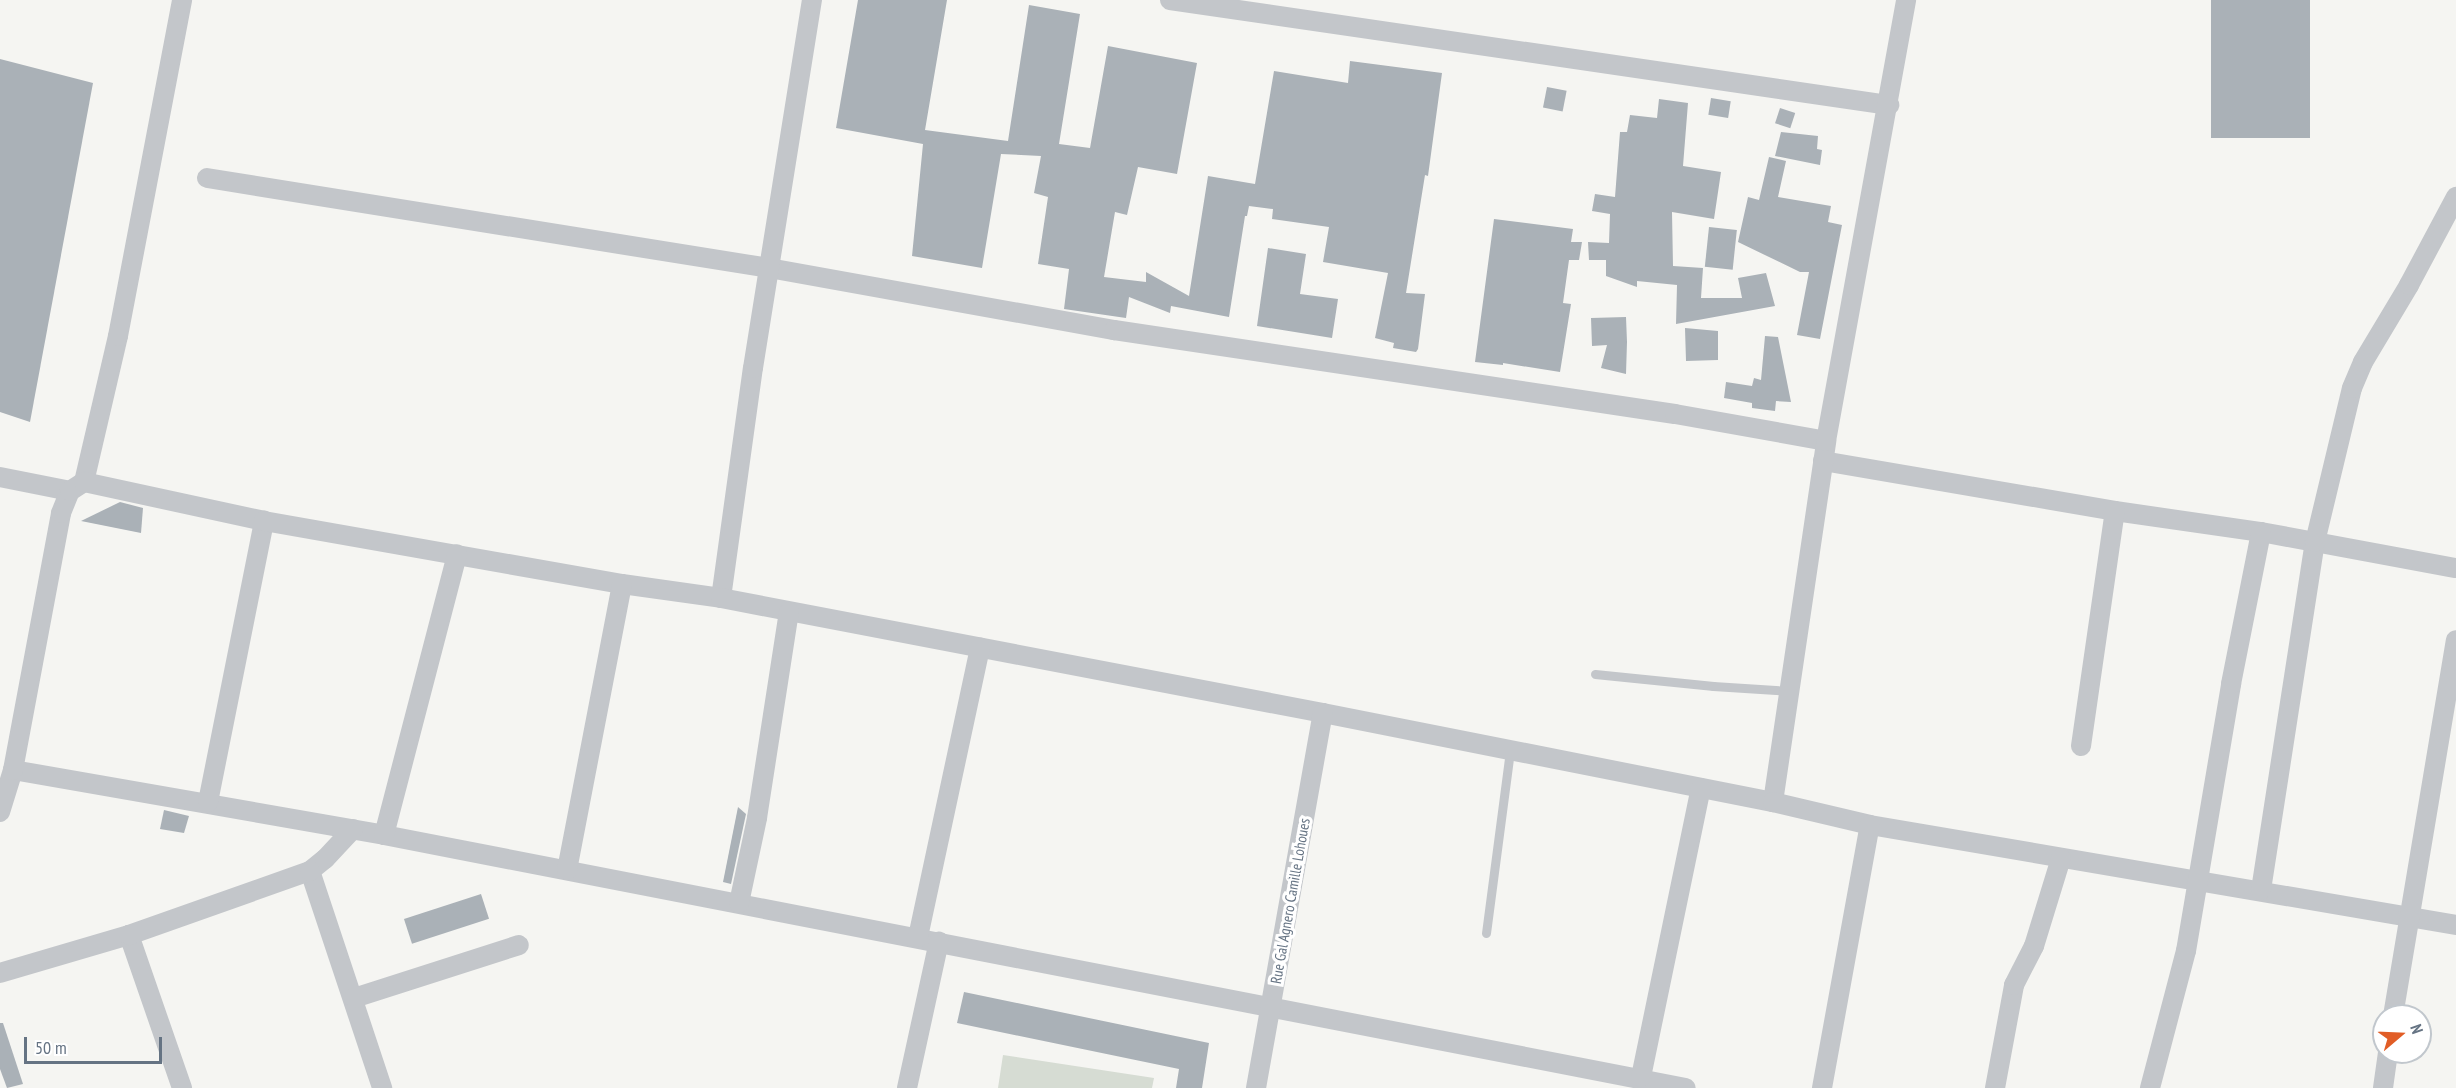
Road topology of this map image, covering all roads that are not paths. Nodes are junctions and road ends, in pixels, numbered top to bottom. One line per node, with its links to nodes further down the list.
1 (182, 0): 12 (street)
2 (812, 0): 8 (street)
3 (1170, 0): 5 (street)
4 (1906, 0): 5 (street)
5 (1889, 105): 9 (street)
6 (207, 178): 8 (street)
7 (2456, 197): 16 (street)
8 (770, 268): 9 (street); 20 (street)
9 (1826, 441): 10 (street)
10 (1823, 461): 13 (street); 25 (street)
11 (0, 477): 12 (street)
12 (77, 486): 14 (street); 29 (street)
13 (2115, 512): 15 (street); 27 (street)
14 (264, 521): 17 (street); 31 (street)
15 (2261, 532): 16 (street); 40 (street)
16 (2315, 542): 18 (street); 41 (street)
17 (458, 554): 19 (street); 36 (street)
18 (2456, 568)
19 (622, 584): 20 (street); 38 (street)
20 (721, 598): 21 (street)
21 (789, 612): 23 (street); 42 (street)
22 (2456, 640): 43 (street)
23 (980, 648): 26 (street); 47 (street)
24 (1595, 674): 25 (lane)
25 (1790, 691): 32 (street)
26 (1323, 713): 28 (street); 53 (street, Rue Gal Agnero Camille Lohoues)
27 (2081, 746)
28 (1510, 750): 30 (street); 45 (lane)
29 (13, 770): 31 (street); 33 (street)
30 (1701, 788): 32 (street); 55 (street)
31 (208, 802): 35 (street)
32 (1773, 802): 34 (street)
33 (0, 812)
34 (1870, 825): 37 (street); 61 (street)
35 (352, 829): 36 (street); 39 (street)
36 (384, 835): 38 (street)
37 (2061, 858): 40 (street); 62 (street)
38 (567, 870): 42 (street)
39 (310, 871): 46 (street); 51 (street)
40 (2196, 882): 41 (street); 63 (street)
41 (2261, 890): 43 (street)
42 (739, 903): 47 (street)
43 (2411, 915): 44 (street); 52 (street)
44 (2456, 925)
45 (1486, 933)
46 (129, 935): 50 (street); 56 (street)
47 (918, 937): 48 (street)
48 (939, 941): 53 (street); 58 (street)
49 (519, 945): 51 (street)
50 (0, 973)
51 (354, 998): 57 (street)
52 (2395, 1004)
53 (1271, 1007): 55 (street); 59 (street, Rue Gal Agnero Camille Lohoues)
54 (2386, 1064): 64 (street)
55 (1641, 1077): 60 (street)
56 (182, 1088)
57 (382, 1088)
58 (907, 1088)
59 (1256, 1088)
60 (1686, 1088)
61 (1822, 1088)
62 (1995, 1088)
63 (2151, 1088)
64 (2383, 1088)

